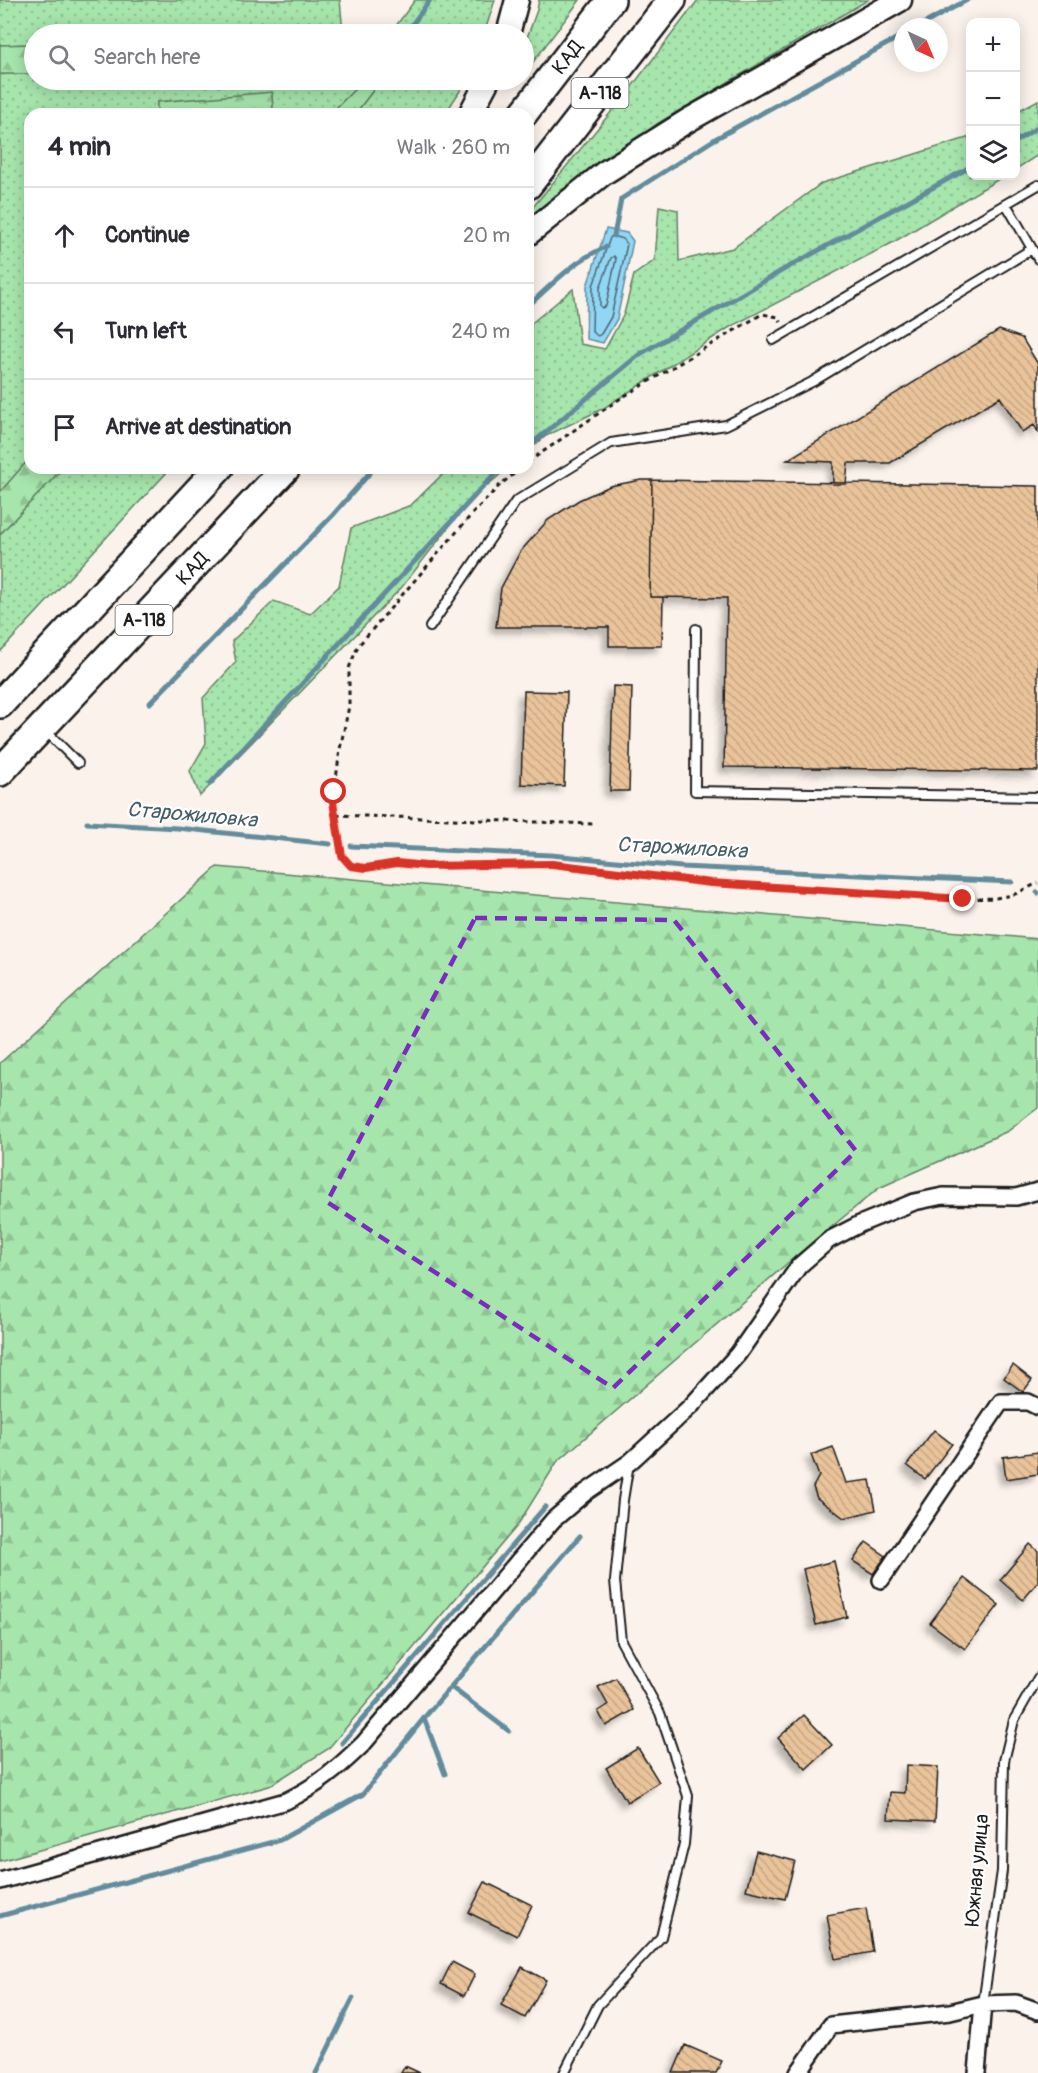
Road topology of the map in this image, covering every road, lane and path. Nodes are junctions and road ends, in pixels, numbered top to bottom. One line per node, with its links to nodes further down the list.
1 (517, 0): 5 (main road)
2 (611, 0): 8 (highway, КАД / А-118)
3 (672, 0): 9 (highway, А-118)
4 (900, 0): 12 (main road)
5 (510, 24)
6 (483, 90): 7 (main road)
7 (473, 108)
8 (528, 108)
9 (534, 178)
10 (1038, 185): 11 (lane)
11 (1005, 204): 13 (lane); 15 (lane)
12 (534, 229)
13 (1032, 249): 14 (lane); 21 (lane)
14 (1038, 259)
15 (786, 332): 16 (lane); 17 (path)
16 (773, 340)
17 (534, 458)
18 (213, 474): 23 (highway, А-118)
19 (280, 474): 24 (highway, КАД / А-118)
20 (513, 474): 28 (path)
21 (430, 627)
22 (696, 629): 27 (lane)
23 (0, 704)
24 (43, 728): 25 (lane); 26 (highway, КАД / А-118)
25 (78, 763)
26 (0, 772)
27 (1038, 797)
28 (336, 815): 29 (path); 30 (path)
29 (594, 824)
30 (1038, 884)
31 (1038, 1191): 33 (street)
32 (1038, 1407): 34 (street)
33 (630, 1462): 36 (street); 39 (lane)
34 (881, 1580)
35 (1038, 1678): 37 (lane, Южная улица)
36 (0, 1881)
37 (983, 2004): 38 (street); 40 (street); 41 (street, Южная улица)
38 (1038, 2011)
39 (564, 2073)
40 (798, 2073)
41 (977, 2073)

